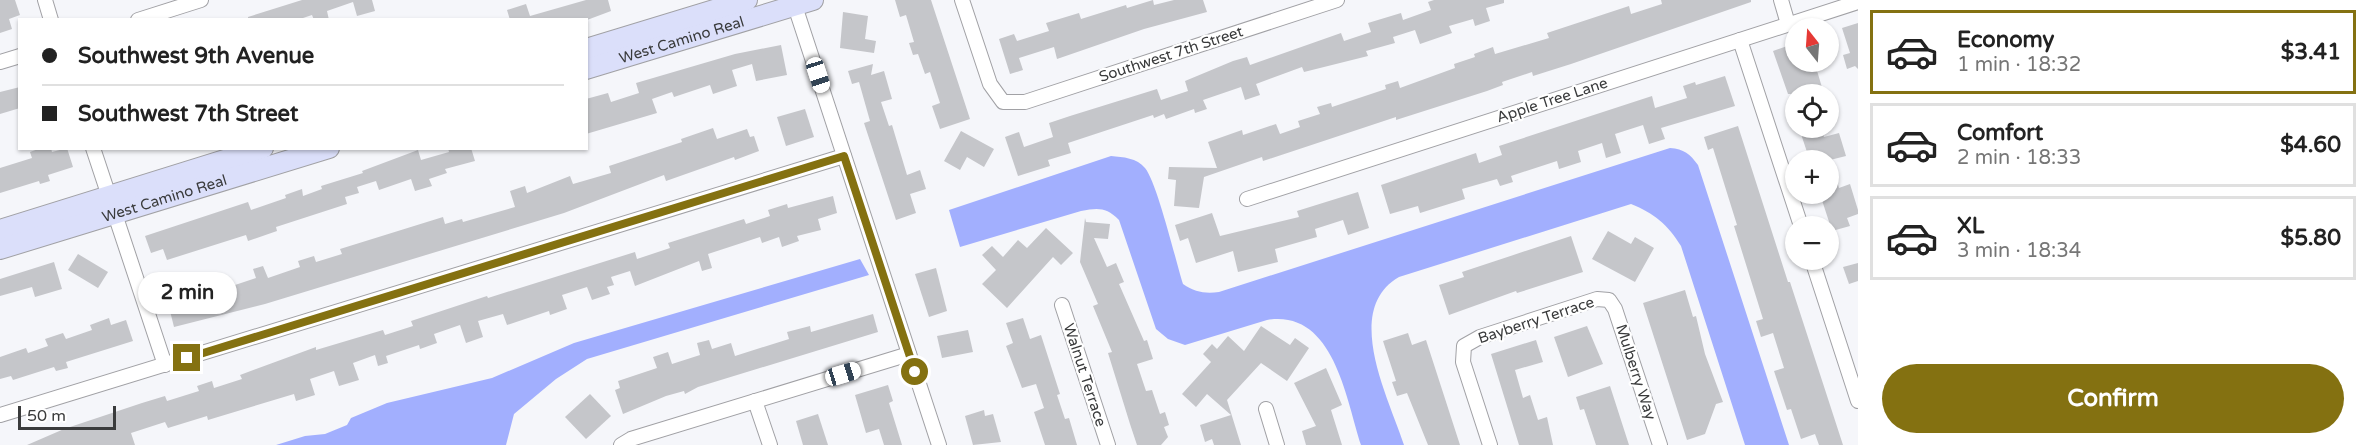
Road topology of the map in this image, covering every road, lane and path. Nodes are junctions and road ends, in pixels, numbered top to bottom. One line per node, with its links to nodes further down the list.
1 (45, 0): 9 (street)
2 (201, 0): 10 (street)
3 (747, 0): 15 (street, West Camino Real)
4 (962, 0): 5 (street, Southwest 7th Street)
5 (1338, 0)
6 (1781, 0): 11 (street)
7 (800, 2): 18 (street, West Camino Real); 22 (street)
8 (1858, 2): 12 (street, Apple Tree Lane)
9 (50, 18)
10 (144, 18)
11 (1786, 18)
12 (1807, 18)
13 (1785, 25): 14 (street, Apple Tree Lane)
14 (1740, 40): 23 (street, Apple Tree Lane); 25 (street)
15 (588, 48)
16 (18, 57): 17 (street)
17 (0, 62)
18 (588, 68)
19 (94, 150): 24 (street)
20 (258, 150): 24 (street, West Camino Real)
21 (321, 150): 24 (street, West Camino Real)
22 (844, 156): 31 (street); 32 (street)
23 (1247, 199)
24 (111, 206): 26 (street, West Camino Real); 27 (street, West Camino Real); 32 (street)
25 (1798, 216)
26 (0, 230)
27 (0, 249)
28 (1815, 270): 34 (street)
29 (1609, 300): 42 (street, Bayberry Terrace); 43 (street, Mulberry Way)
30 (1062, 305): 40 (street, Walnut Terrace)
31 (909, 354): 33 (street); 39 (street)
32 (165, 365): 36 (street)
33 (755, 401): 37 (street); 38 (street)
34 (1858, 401)
35 (1266, 409): 41 (street)
36 (0, 416)
37 (621, 445)
38 (770, 445)
39 (939, 445)
40 (1108, 445)
41 (1278, 445)
42 (1490, 445)
43 (1660, 445)

